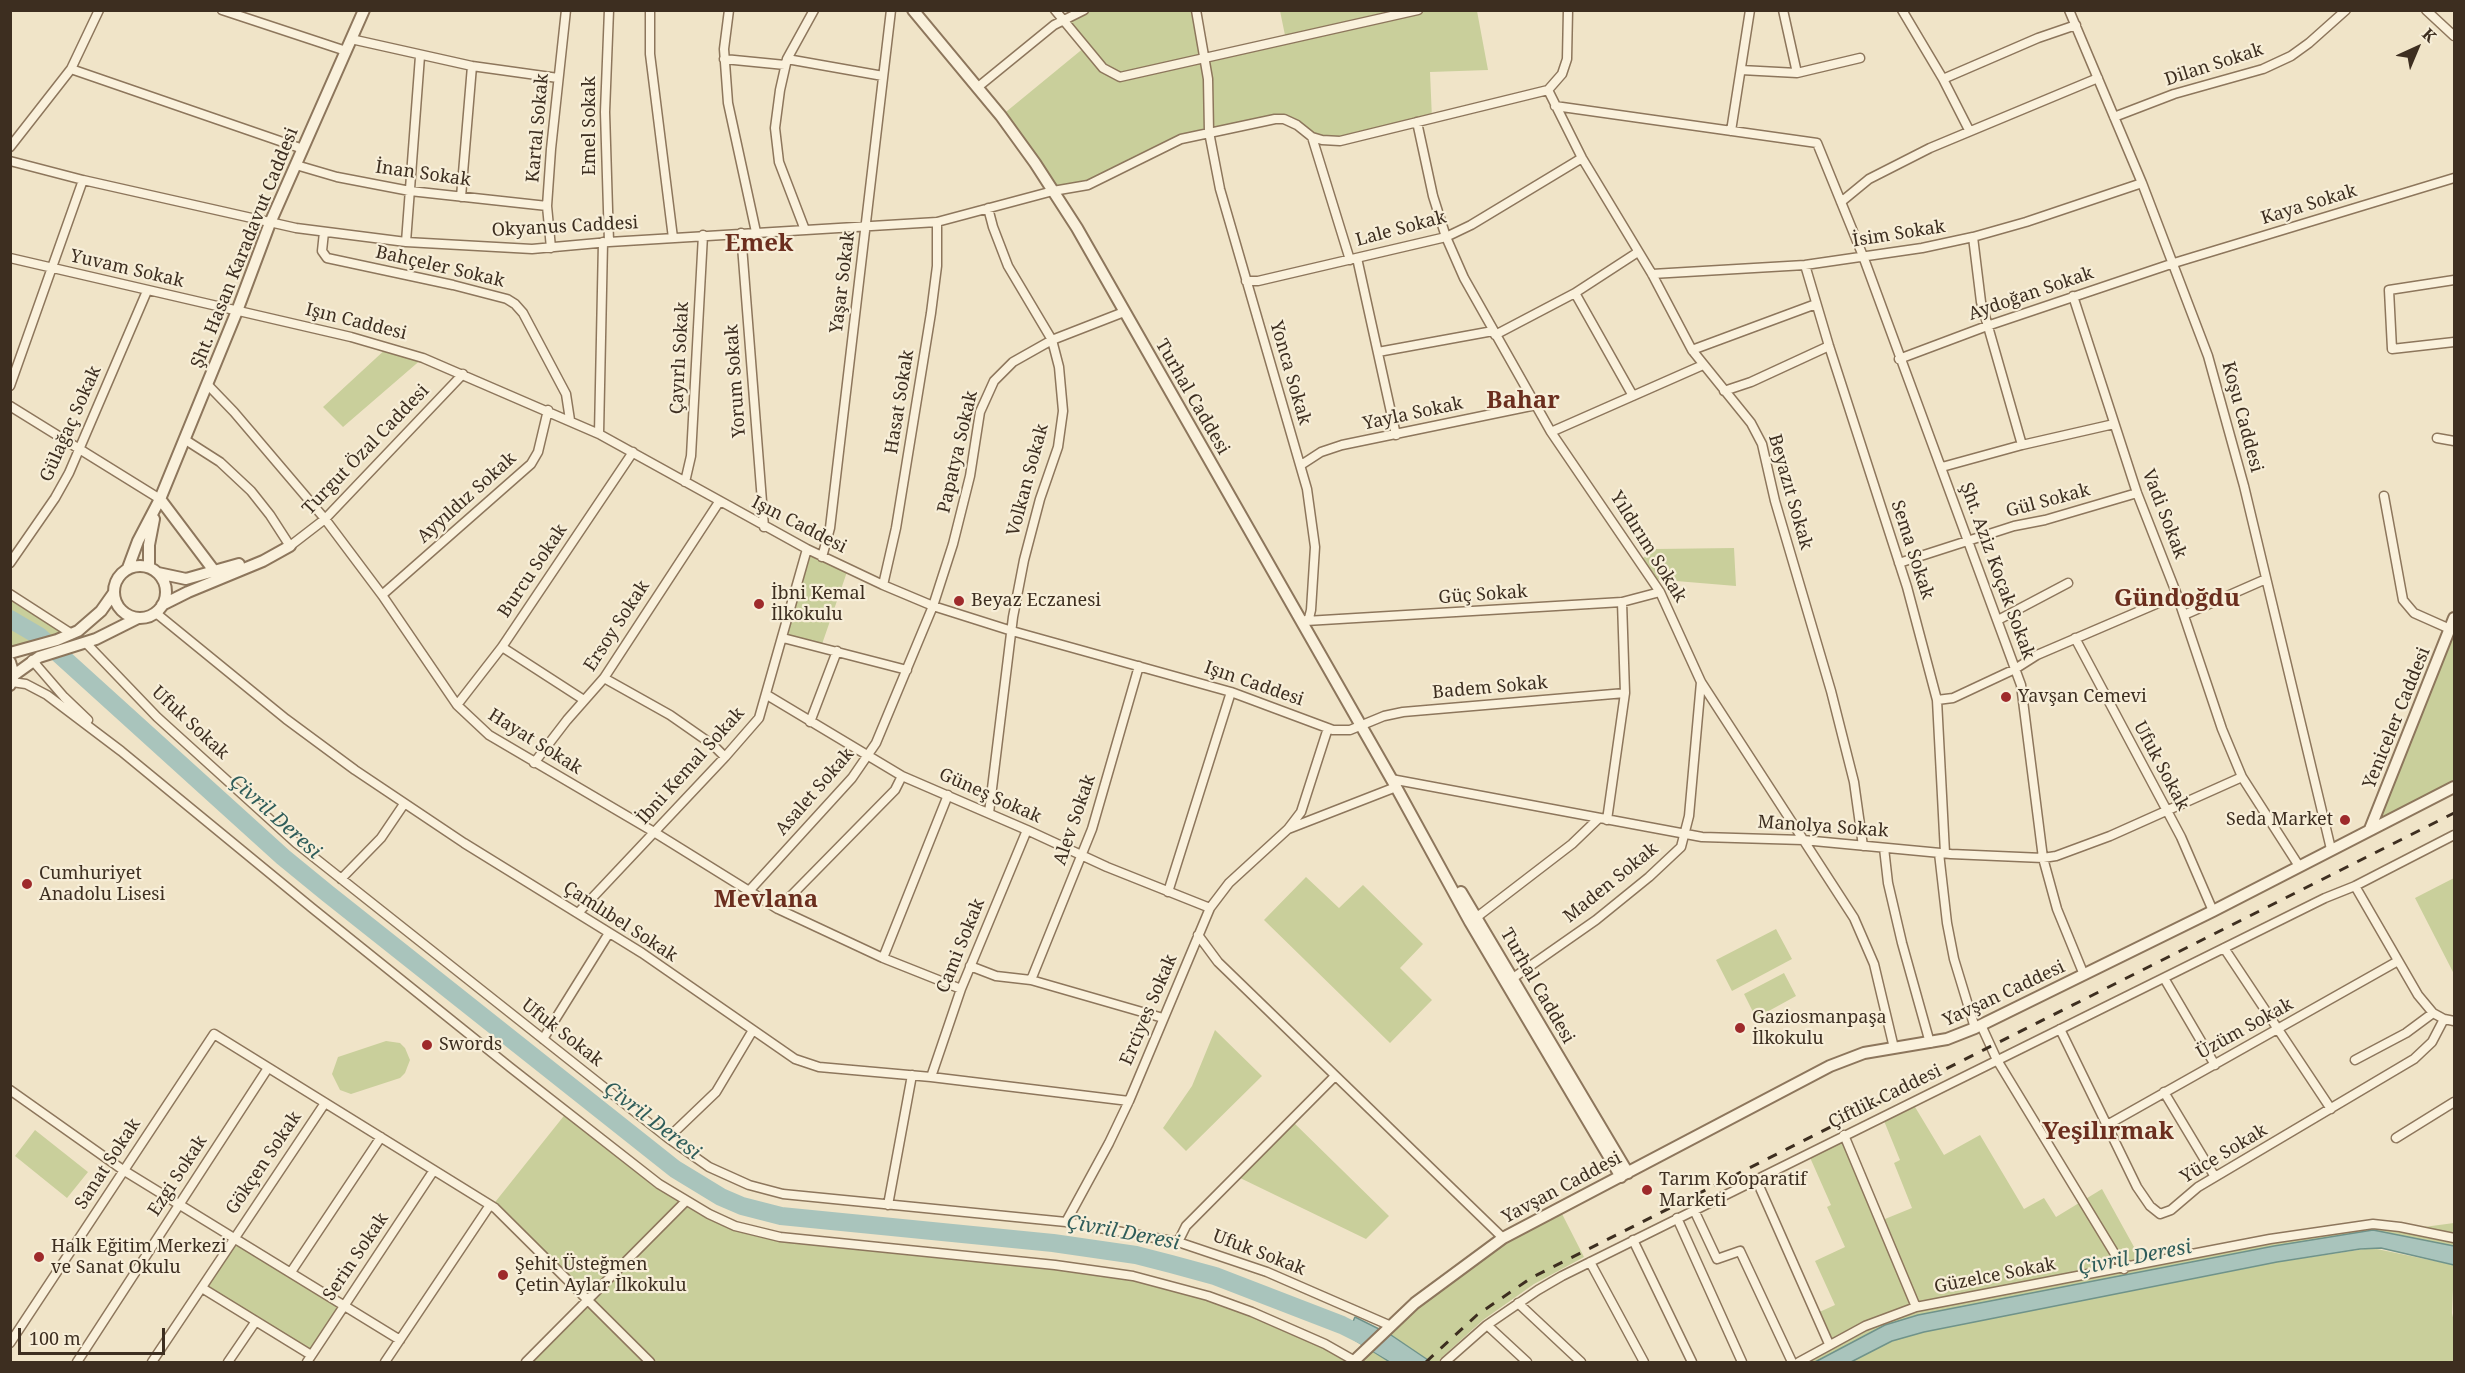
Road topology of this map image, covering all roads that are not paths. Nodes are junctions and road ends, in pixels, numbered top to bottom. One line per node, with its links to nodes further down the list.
1 (99, 10): 34 (street)
2 (222, 10): 27 (street)
3 (364, 10): 26 (street, Şht. Hasan Karadavut Caddesi)
4 (566, 10): 38 (street, Kartal Sokak)
5 (609, 10): 76 (street, Emel Sokak)
6 (650, 10): 74 (street)
7 (729, 10): 29 (street)
8 (814, 10): 32 (street)
9 (891, 10): 37 (street, Yaşar Sokak)
10 (913, 10): 41 (street, Turhal Caddesi)
11 (1055, 10): 23 (street)
12 (1083, 10): 23 (street)
13 (1196, 10): 30 (street, Yonca Sokak)
14 (1418, 10): 30 (street)
15 (1568, 10): 42 (street)
16 (1750, 10): 35 (street)
17 (1783, 10): 36 (street)
18 (1902, 10): 40 (street)
19 (2069, 10): 24 (street, Koşu Caddesi)
20 (2346, 10): 44 (street, Dilan Sokak)
21 (2426, 10): 22 (street)
22 (2437, 14): 25 (street)
23 (1063, 21): 30 (street); 41 (street)
24 (2076, 26): 39 (street, Koşu Caddesi); 40 (street)
25 (2454, 36)
26 (351, 39): 27 (street, Şht. Hasan Karadavut Caddesi); 28 (street)
27 (346, 51): 51 (street, Şht. Hasan Karadavut Caddesi)
28 (420, 56): 33 (street); 58 (street)
29 (724, 58): 32 (street); 69 (street)
30 (1205, 58): 48 (street, Yonca Sokak)
31 (1860, 58): 36 (street)
32 (786, 62): 37 (street); 67 (street)
33 (472, 66): 38 (street); 60 (street)
34 (71, 69): 50 (street); 51 (street)
35 (1740, 70): 36 (street); 47 (street)
36 (1797, 73)
37 (883, 76): 66 (street, Yaşar Sokak)
38 (558, 78): 62 (street, Kartal Sokak)
39 (2098, 78): 44 (street, Koşu Caddesi); 46 (street)
40 (1943, 79): 46 (street)
41 (978, 87): 59 (street, Turhal Caddesi)
42 (1548, 90): 43 (street, Beyazıt Sokak); 45 (street)
43 (1555, 106): 47 (street); 52 (street, Beyazıt Sokak)
44 (2114, 117): 57 (street, Koşu Caddesi)
45 (1417, 122): 49 (street); 72 (street, Yıldırım Sokak)
46 (1969, 130): 61 (street)
47 (1731, 131): 61 (street, Şht. Aziz Koçak Sokak)
48 (1209, 132): 49 (street, Okyanus Caddesi); 59 (street, Okyanus Caddesi); 87 (street, Yonca Sokak)
49 (1312, 137): 81 (street)
50 (10, 147)
51 (303, 148): 54 (street, Şht. Hasan Karadavut Caddesi)
52 (1582, 158): 72 (street, Lale Sokak); 78 (street, Beyazıt Sokak)
53 (10, 160): 56 (street, Okyanus Caddesi)
54 (296, 165): 58 (street, İnan Sokak); 65 (street, Şht. Hasan Karadavut Caddesi)
55 (2454, 178): 82 (street, Kaya Sokak)
56 (83, 180): 65 (street, Okyanus Caddesi); 84 (street)
57 (2142, 183): 73 (street, İsim Sokak); 82 (street, Koşu Caddesi)
58 (410, 191): 60 (street, İnan Sokak); 75 (street)
59 (1053, 191): 63 (street, Okyanus Caddesi); 93 (street, Turhal Caddesi)
60 (461, 197): 62 (street, İnan Sokak)
61 (1841, 202): 79 (street, Şht. Aziz Koçak Sokak)
62 (548, 206): 77 (street, Kartal Sokak)
63 (988, 208): 64 (street, Okyanus Caddesi); 96 (street, Volkan Sokak)
64 (937, 222): 66 (street, Okyanus Caddesi); 142 (street, Hasat Sokak)
65 (270, 223): 68 (street, Okyanus Caddesi); 92 (street, Şht. Hasan Karadavut Caddesi)
66 (866, 227): 67 (street, Okyanus Caddesi); 134 (street, Yaşar Sokak)
67 (805, 230): 69 (street, Okyanus Caddesi)
68 (324, 232): 75 (street, Okyanus Caddesi); 111 (street, Bahçeler Sokak)
69 (756, 232): 70 (street, Okyanus Caddesi)
70 (741, 233): 71 (street, Okyanus Caddesi); 130 (street, Yorum Sokak)
71 (704, 235): 74 (street, Okyanus Caddesi); 124 (street, Çayırlı Sokak)
72 (1446, 237): 81 (street, Lale Sokak); 95 (street, Yıldırım Sokak)
73 (1973, 237): 79 (street, İsim Sokak); 94 (street)
74 (673, 238): 76 (street, Okyanus Caddesi)
75 (406, 242): 77 (street, Okyanus Caddesi)
76 (606, 242): 77 (street, Okyanus Caddesi); 114 (street, Emel Sokak)
77 (551, 248)
78 (1638, 252): 85 (street, Beyazıt Sokak); 89 (street)
79 (1863, 256): 83 (street, İsim Sokak); 101 (street, Şht. Aziz Koçak Sokak)
80 (10, 258): 84 (street, Yuvam Sokak)
81 (1354, 259): 87 (street, Lale Sokak); 100 (street)
82 (2174, 263): 90 (street, Aydoğan Sokak); 140 (street, Koşu Caddesi)
83 (1805, 265): 85 (street, İsim Sokak); 91 (street, Sema Sokak)
84 (52, 268): 88 (street, Yuvam Sokak); 105 (street)
85 (1652, 274): 99 (street, Beyazıt Sokak)
86 (2454, 280): 97 (street)
87 (1246, 281): 122 (street, Yonca Sokak)
88 (147, 291): 92 (street, Yuvam Sokak); 120 (street, Gülağaç Sokak)
89 (1575, 293): 95 (street); 107 (street)
90 (2073, 296): 94 (street, Aydoğan Sokak); 112 (street, Vadi Sokak)
91 (1816, 304): 98 (street, Sema Sokak); 99 (street)
92 (237, 311): 103 (street, Işın Caddesi); 104 (street, Şht. Hasan Karadavut Caddesi)
93 (1124, 312): 96 (street, Papatya Sokak); 154 (street, Turhal Caddesi)
94 (1987, 326): 101 (street, Aydoğan Sokak); 119 (street)
95 (1494, 333): 100 (street); 108 (street, Yıldırım Sokak)
96 (1052, 340): 149 (street, Papatya Sokak); 156 (street, Volkan Sokak)
97 (2454, 342)
98 (1829, 346): 106 (street); 136 (street, Sema Sokak)
99 (1692, 350): 102 (street, Beyazıt Sokak)
100 (1378, 351): 115 (street)
101 (1899, 359): 123 (street, Şht. Aziz Koçak Sokak)
102 (1702, 364): 106 (street, Beyazıt Sokak); 107 (street)
103 (463, 374): 110 (street, Işın Caddesi); 129 (street, Turgut Özal Caddesi)
104 (207, 384): 117 (street, Şht. Hasan Karadavut Caddesi); 129 (street, Hayat Sokak)
105 (10, 387)
106 (1724, 391): 202 (street, Beyazıt Sokak)
107 (1633, 396): 113 (street)
108 (1536, 405): 113 (street, Yıldırım Sokak); 115 (street, Yayla Sokak)
109 (10, 406): 120 (street)
110 (548, 410): 111 (street, Işın Caddesi); 146 (street, Ayyıldız Sokak)
111 (570, 420): 114 (street, Işın Caddesi)
112 (2114, 424): 119 (street); 125 (street, Vadi Sokak)
113 (1551, 432): 143 (street, Yıldırım Sokak)
114 (599, 434): 121 (street, Işın Caddesi)
115 (1396, 435): 122 (street, Yayla Sokak)
116 (2437, 438): 118 (street)
117 (184, 439): 127 (street, Şht. Hasan Karadavut Caddesi); 132 (street)
118 (2454, 441)
119 (2022, 445): 123 (street)
120 (80, 451): 127 (street); 135 (street, Gülağaç Sokak)
121 (633, 452): 124 (street, Işın Caddesi); 161 (street, Burcu Sokak)
122 (1301, 465): 154 (street, Yonca Sokak)
123 (1942, 467): 131 (street, Şht. Aziz Koçak Sokak)
124 (685, 482): 128 (street, Işın Caddesi)
125 (2138, 493): 131 (street, Gül Sokak); 147 (street, Vadi Sokak)
126 (2384, 496): 155 (street)
127 (160, 499): 137 (street); 138 (street); 139 (street)
128 (719, 502): 130 (street, Işın Caddesi); 169 (street, Ersoy Sokak)
129 (325, 519): 132 (street, Turgut Özal Caddesi); 146 (street, Hayat Sokak)
130 (764, 527): 133 (street, Işın Caddesi)
131 (1969, 541): 136 (street, Gül Sokak); 153 (street, Şht. Aziz Koçak Sokak)
132 (290, 546): 139 (street, Turgut Özal Caddesi); 150 (street, Turgut Özal Caddesi)
133 (807, 549): 134 (street, Işın Caddesi); 158 (street, İbni Kemal Sokak)
134 (822, 557): 142 (street, Işın Caddesi)
135 (10, 562)
136 (1899, 563): 176 (street, Sema Sokak)
137 (128, 568): 138 (street); 145 (street)
138 (154, 570): 139 (street, Turgut Özal Caddesi); 150 (street)
139 (215, 572)
140 (2266, 579): 151 (street); 204 (street, Koşu Caddesi)
141 (2068, 583): 153 (street)
142 (883, 585): 149 (street, Işın Caddesi)
143 (1660, 592): 148 (street, Güç Sokak); 171 (street, Yıldırım Sokak)
144 (10, 594): 157 (street)
145 (113, 594): 152 (street); 157 (street)
146 (382, 595): 177 (street, Hayat Sokak)
147 (2177, 595): 151 (street, Vadi Sokak); 159 (street)
148 (1622, 603): 154 (street, Güç Sokak); 173 (street)
149 (933, 606): 156 (street, Işın Caddesi); 168 (street, Asalet Sokak)
150 (159, 609): 152 (street); 190 (street, Çamlıbel Sokak)
151 (2184, 615): 186 (street, Vadi Sokak)
152 (138, 618): 160 (street)
153 (1998, 620): 167 (street, Şht. Aziz Koçak Sokak)
154 (1304, 622): 179 (street, Turhal Caddesi)
155 (2452, 624): 196 (street, Yeniceler Caddesi)
156 (1012, 631): 166 (street, Işın Caddesi); 192 (street, Volkan Sokak)
157 (72, 634): 163 (street)
158 (783, 638): 162 (street); 174 (street, İbni Kemal Sokak)
159 (2075, 638): 167 (street); 191 (street, Ufuk Sokak)
160 (86, 643): 164 (street); 209 (street, Ufuk Sokak)
161 (502, 647): 175 (street); 177 (street, Burcu Sokak)
162 (837, 651): 168 (street); 178 (street)
163 (10, 653)
164 (36, 659): 170 (street); 181 (street)
165 (10, 662): 170 (street)
166 (1139, 666): 172 (street, Işın Caddesi); 206 (street, Alev Sokak)
167 (2015, 669): 176 (street); 207 (street, Şht. Aziz Koçak Sokak)
168 (907, 670): 183 (street, Asalet Sokak)
169 (604, 678): 175 (street, Ersoy Sokak); 182 (street)
170 (12, 681): 181 (street)
171 (1701, 682): 199 (street, Maden Sokak); 201 (street, Yıldırım Sokak)
172 (1231, 692): 180 (street, Işın Caddesi); 212 (street)
173 (1625, 693): 179 (street, Badem Sokak); 194 (street)
174 (767, 695): 178 (street, Güneş Sokak); 182 (street, İbni Kemal Sokak)
175 (584, 700): 184 (street, Ersoy Sokak)
176 (1937, 700): 205 (street, Sema Sokak)
177 (457, 705): 184 (street, Hayat Sokak)
178 (810, 722): 183 (street, Güneş Sokak)
179 (1361, 726): 180 (street, Işın Caddesi); 187 (street, Turhal Caddesi)
180 (1328, 728): 195 (street, Erciyes Sokak)
181 (121, 751): 263 (street)
182 (725, 757): 198 (street, İbni Kemal Sokak)
183 (868, 758): 185 (street, Güneş Sokak); 211 (street, Asalet Sokak)
184 (534, 763): 198 (street, Hayat Sokak)
185 (902, 776): 189 (street, Güneş Sokak); 214 (street)
186 (2242, 777): 191 (street, Manolya Sokak); 208 (street, Vadi Sokak)
187 (1394, 783): 193 (street, Turhal Caddesi); 194 (street, Manolya Sokak); 195 (street, Erciyes Sokak)
188 (2454, 787): 196 (street, Yavşan Caddesi)
189 (948, 795): 192 (street, Güneş Sokak); 221 (street)
190 (404, 804): 209 (street); 216 (street, Çamlıbel Sokak)
191 (2166, 811): 207 (street, Manolya Sokak); 215 (street, Ufuk Sokak)
192 (988, 813): 197 (street, Güneş Sokak)
193 (1414, 818): 217 (street, Turhal Caddesi); 260 (street, Turhal Caddesi)
194 (1603, 819): 199 (street, Manolya Sokak); 217 (street)
195 (1288, 829): 213 (street, Erciyes Sokak)
196 (2370, 829): 204 (street, Yavşan Caddesi)
197 (1027, 830): 206 (street, Güneş Sokak); 223 (street, Cami Sokak)
198 (654, 832): 211 (street, Hayat Sokak); 216 (street, İbni Kemal Sokak)
199 (1686, 835): 201 (street, Manolya Sokak); 225 (street, Maden Sokak)
200 (2454, 835): 210 (street, Çiftlik Caddesi)
201 (1803, 840): 202 (street, Manolya Sokak); 239 (street, Yıldırım Sokak)
202 (1863, 846): 203 (street, Manolya Sokak)
203 (1884, 848): 205 (street, Manolya Sokak); 238 (street)
204 (2331, 849): 208 (street, Yavşan Caddesi)
205 (1942, 853): 207 (street, Manolya Sokak); 233 (street, Sema Sokak)
206 (1082, 857): 212 (street, Güneş Sokak); 227 (street, Alev Sokak)
207 (2043, 858): 224 (street, Şht. Aziz Koçak Sokak)
208 (2299, 866): 215 (street, Yavşan Caddesi)
209 (341, 879): 237 (street, Ufuk Sokak)
210 (2355, 886): 220 (street, Çiftlik Caddesi); 222 (street)
211 (749, 891): 214 (street, Hayat Sokak)
212 (1168, 892): 213 (street, Güneş Sokak)
213 (1210, 908): 219 (street, Erciyes Sokak)
214 (778, 909): 221 (street, Hayat Sokak)
215 (2213, 910): 224 (street, Yavşan Caddesi)
216 (578, 913): 218 (street, Çamlıbel Sokak)
217 (1477, 917): 225 (street, Turhal Caddesi)
218 (609, 933): 235 (street, Çamlıbel Sokak); 237 (street)
219 (1198, 935): 230 (street, Erciyes Sokak); 246 (street)
220 (2224, 948): 226 (street, Çiftlik Caddesi); 236 (street)
221 (883, 958): 228 (street, Hayat Sokak)
222 (2398, 961): 229 (street); 236 (street, Üzüm Sokak)
223 (970, 966): 227 (street); 228 (street, Cami Sokak)
224 (2084, 975): 233 (street, Yavşan Caddesi)
225 (1513, 978): 260 (street, Turhal Caddesi)
226 (2164, 978): 234 (street, Çiftlik Caddesi); 242 (street)
227 (1031, 980): 230 (street)
228 (961, 989): 245 (street, Cami Sokak)
229 (2433, 1013): 231 (street); 241 (street)
230 (1163, 1018): 249 (street, Erciyes Sokak)
231 (2444, 1019): 232 (street); 252 (street, Yüce Sokak)
232 (2454, 1021)
233 (1978, 1026): 238 (street, Yavşan Caddesi); 240 (street, Sema Sokak)
234 (2060, 1029): 240 (street, Çiftlik Caddesi); 253 (street, Yüce Sokak)
235 (753, 1030): 244 (street, Çamlıbel Sokak); 256 (street)
236 (2279, 1030): 242 (street, Üzüm Sokak); 252 (street)
237 (543, 1039): 256 (street, Ufuk Sokak)
238 (1930, 1043): 239 (street, Yavşan Caddesi)
239 (1894, 1048): 260 (street, Yavşan Caddesi)
240 (1997, 1060): 254 (street, Çiftlik Caddesi); 276 (street, Sema Sokak)
241 (2355, 1060)
242 (2215, 1065): 248 (street, Üzüm Sokak)
243 (268, 1068): 251 (street); 258 (street, Sanat Sokak); 264 (street, Ezgi Sokak)
244 (912, 1075): 245 (street, Çamlıbel Sokak); 266 (street)
245 (931, 1077): 249 (street, Çamlıbel Sokak)
246 (1335, 1077): 271 (street); 274 (street)
247 (10, 1090): 258 (street)
248 (2164, 1092): 253 (street, Üzüm Sokak); 261 (street)
249 (1130, 1101): 269 (street, Erciyes Sokak)
250 (2454, 1102): 257 (street)
251 (325, 1103): 255 (street); 270 (street, Gökçen Sokak)
252 (2331, 1109): 261 (street, Yüce Sokak)
253 (2107, 1125): 261 (street, Yüce Sokak)
254 (1844, 1135): 262 (street, Çiftlik Caddesi); 282 (street)
255 (381, 1137): 259 (street); 277 (street)
256 (668, 1138): 266 (street, Ufuk Sokak)
257 (2396, 1138)
258 (123, 1170): 264 (street); 287 (street, Sanat Sokak)
259 (434, 1170): 265 (street); 281 (street, Serin Sokak)
260 (1625, 1175): 271 (street, Yavşan Caddesi)
261 (2215, 1177)
262 (1756, 1179): 267 (street, Çiftlik Caddesi); 288 (street)
263 (685, 1202): 279 (street); 290 (street)
264 (179, 1204): 270 (street); 291 (street, Ezgi Sokak)
265 (490, 1205): 279 (street); 286 (street)
266 (888, 1205): 269 (street, Ufuk Sokak)
267 (1694, 1210): 268 (street, Çiftlik Caddesi); 303 (street)
268 (1677, 1218): 273 (street, Çiftlik Caddesi); 302 (street)
269 (1066, 1222): 274 (street, Ufuk Sokak)
270 (234, 1237): 277 (street); 278 (street, Gökçen Sokak)
271 (1503, 1238): 285 (street, Yavşan Caddesi)
272 (2454, 1238): 276 (street, Güzelce Sokak)
273 (1633, 1240): 275 (street, Çiftlik Caddesi); 301 (street)
274 (1178, 1242): 285 (street, Ufuk Sokak)
275 (1590, 1262): 280 (street, Çiftlik Caddesi); 300 (street)
276 (2124, 1269): 282 (street, Güzelce Sokak)
277 (291, 1272): 281 (street)
278 (202, 1288): 283 (street); 292 (street, Gökçen Sokak)
279 (588, 1300): 295 (street); 296 (street)
280 (1518, 1303): 284 (street, Çiftlik Caddesi); 299 (street)
281 (344, 1305): 286 (street); 289 (street, Serin Sokak)
282 (1916, 1307): 288 (street, Güzelce Sokak)
283 (256, 1321): 289 (street); 293 (street)
284 (1487, 1325): 297 (street, Çiftlik Caddesi); 298 (street)
285 (1388, 1328): 290 (street, Yavşan Caddesi)
286 (400, 1340): 294 (street)
287 (10, 1343)
288 (1829, 1344): 304 (street, Güzelce Sokak)
289 (309, 1359)
290 (1356, 1359)
291 (77, 1362)
292 (152, 1362)
293 (228, 1362)
294 (386, 1362)
295 (526, 1362)
296 (650, 1362)
297 (1445, 1362)
298 (1527, 1362)
299 (1581, 1362)
300 (1644, 1362)
301 (1692, 1362)
302 (1742, 1362)
303 (1792, 1362)
304 (1800, 1362)

